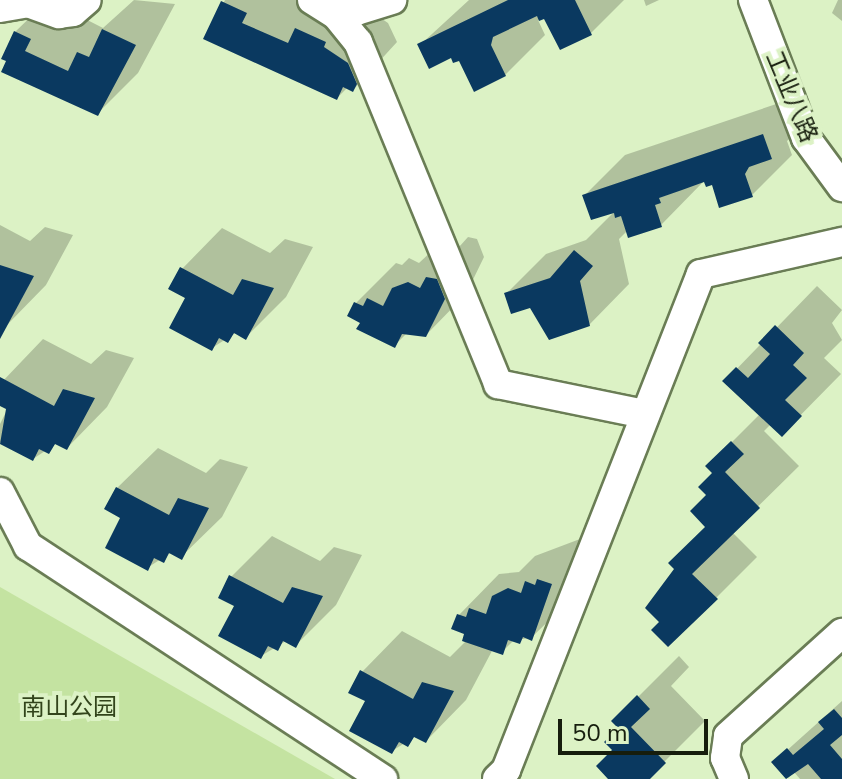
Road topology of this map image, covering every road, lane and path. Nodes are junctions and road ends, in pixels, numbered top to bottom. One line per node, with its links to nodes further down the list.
1 (87, 0): 7 (street)
2 (312, 0): 11 (street)
3 (335, 0): 4 (street)
4 (392, 0)
5 (753, 0): 9 (street, 工业八路)
6 (772, 0): 8 (street, 工业八路)
7 (0, 8)
8 (842, 159)
9 (842, 187)
10 (842, 242): 11 (street)
11 (644, 414): 15 (street)
12 (0, 492): 14 (street)
13 (842, 633): 16 (street)
14 (383, 779)
15 (497, 779)
16 (734, 779)

